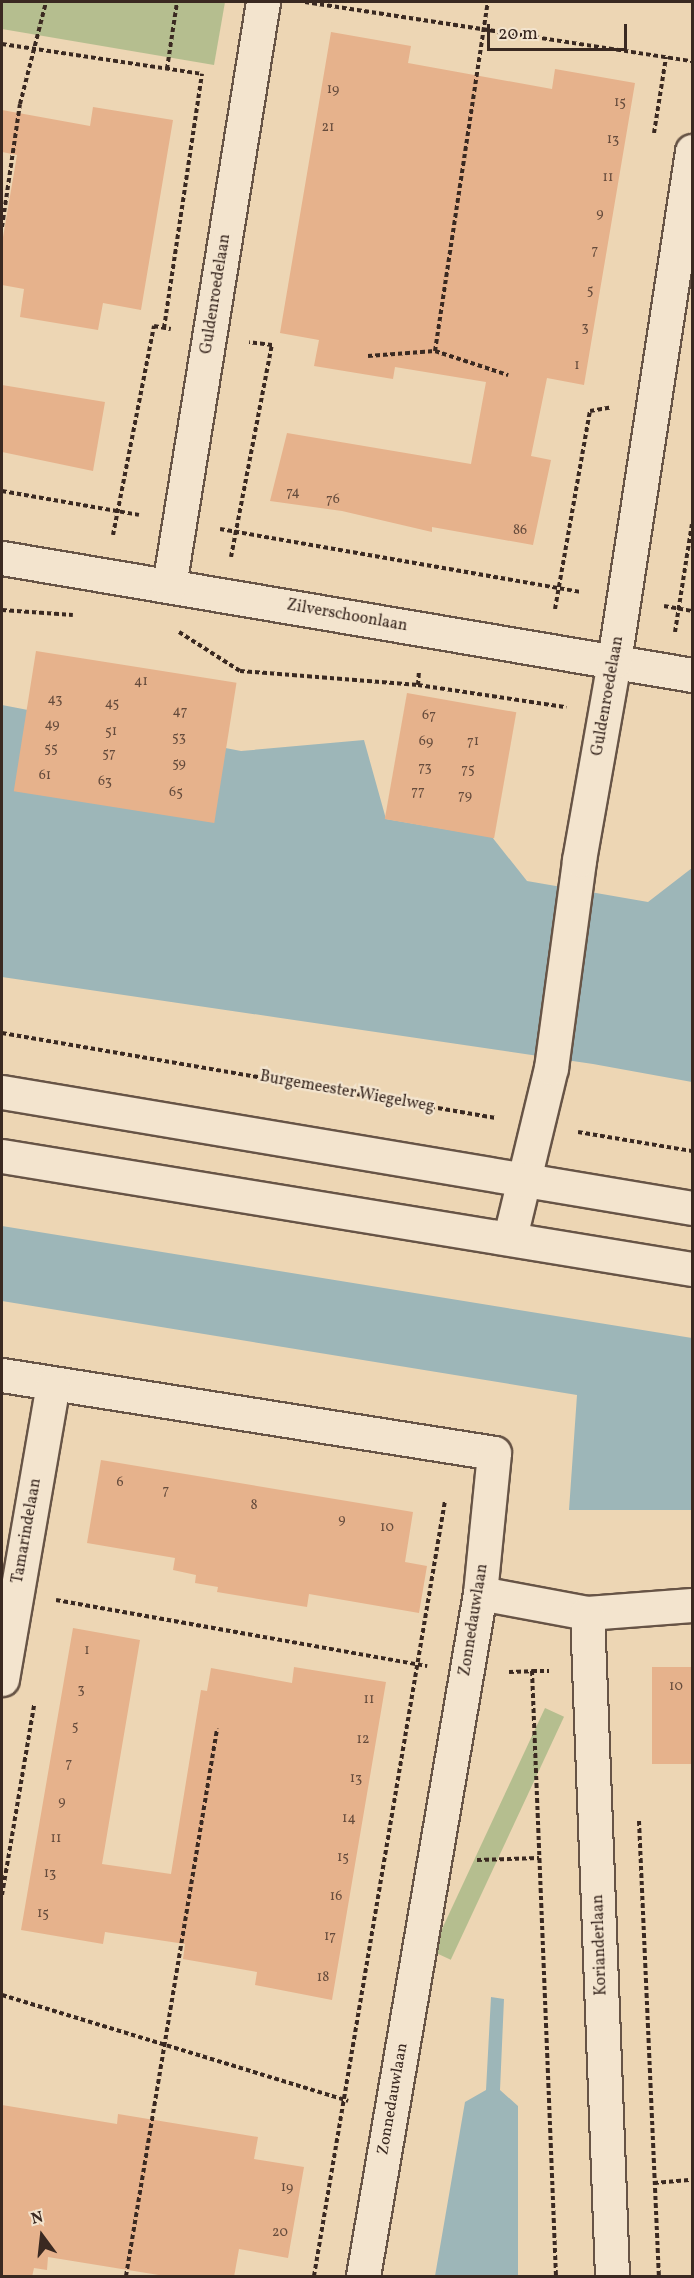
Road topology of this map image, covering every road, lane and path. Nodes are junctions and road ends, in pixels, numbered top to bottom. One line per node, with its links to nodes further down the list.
1 (46, 2): 8 (path)
2 (177, 2): 10 (path)
3 (263, 2): 12 (street, Guldenroedelaan)
4 (301, 2): 6 (path)
5 (488, 2): 6 (path)
6 (483, 31): 9 (path); 16 (path)
7 (2, 44): 8 (path)
8 (36, 50): 10 (path); 14 (path)
9 (693, 61)
10 (167, 69): 11 (path)
11 (202, 74): 12 (path); 15 (path)
12 (250, 82): 21 (street, Guldenroedelaan)
13 (693, 151): 19 (street, Guldenroedelaan)
14 (2, 227)
15 (164, 328)
16 (435, 351): 17 (path); 18 (path)
17 (368, 356)
18 (508, 375)
19 (654, 400): 25 (path); 26 (street, Guldenroedelaan)
20 (2, 491): 21 (path)
21 (180, 522): 24 (street, Guldenroedelaan); 25 (path)
22 (693, 524): 27 (path)
23 (2, 558): 24 (street, Zilverschoonlaan)
24 (169, 586): 30 (street, Zilverschoonlaan)
25 (560, 588): 26 (path)
26 (624, 600): 27 (path); 31 (street, Guldenroedelaan)
27 (676, 608): 28 (path)
28 (693, 611)
29 (173, 628): 33 (path)
30 (420, 629): 31 (street, Zilverschoonlaan); 33 (path)
31 (614, 661): 32 (street, Zilverschoonlaan); 34 (street, Guldenroedelaan)
32 (693, 675)
33 (418, 685): 34 (path)
34 (605, 713): 37 (street, Guldenroedelaan)
35 (2, 1033): 37 (path, Burgemeester Wiegelweg)
36 (2, 1092): 40 (street)
37 (538, 1125): 38 (path, Burgemeester Wiegelweg); 40 (street, Guldenroedelaan)
38 (693, 1151)
39 (2, 1156): 42 (street)
40 (526, 1178): 41 (street); 42 (street, Guldenroedelaan)
41 (693, 1208)
42 (510, 1237): 43 (street)
43 (693, 1269)
44 (2, 1375): 45 (street, Zonnedauwlaan)
45 (53, 1384): 47 (street, Zonnedauwlaan); 48 (street, Tamarindelaan)
46 (445, 1498): 51 (path)
47 (480, 1593): 50 (street); 52 (street, Zonnedauwlaan)
48 (16, 1594): 51 (path); 53 (street, Tamarindelaan)
49 (693, 1605): 50 (street)
50 (587, 1613): 66 (street, Korianderlaan)
51 (418, 1665): 52 (path); 60 (path)
52 (466, 1673): 56 (path); 57 (street, Zonnedauwlaan)
53 (2, 1679)
54 (217, 1729): 59 (path)
55 (639, 1816): 67 (path)
56 (539, 1858): 57 (path); 65 (path)
57 (434, 1861): 61 (street, Zonnedauwlaan)
58 (2, 1995): 59 (path)
59 (166, 2045): 60 (path); 62 (path)
60 (346, 2101): 61 (path); 63 (path)
61 (390, 2114): 64 (street, Zonnedauwlaan)
62 (126, 2277)
63 (314, 2277)
64 (363, 2277)
65 (556, 2277)
66 (612, 2277)
67 (659, 2277)

